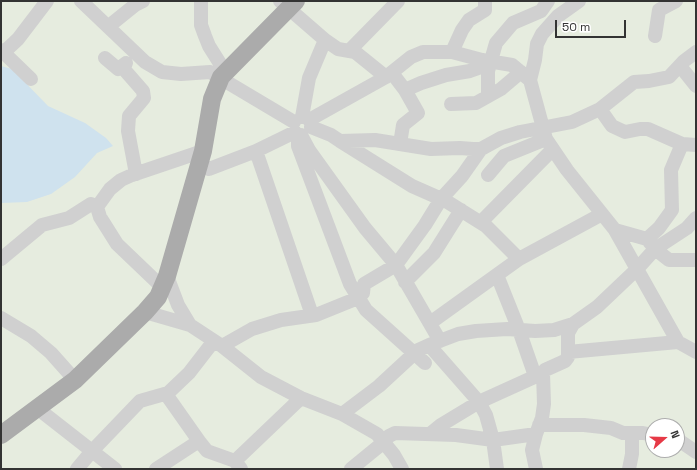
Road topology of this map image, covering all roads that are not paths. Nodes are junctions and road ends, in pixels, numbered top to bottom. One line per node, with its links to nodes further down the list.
1 (47, 1): 14 (street)
2 (143, 1): 11 (street)
3 (201, 1): 23 (street)
4 (398, 1): 15 (street)
5 (485, 1): 16 (street)
6 (548, 1): 20 (street)
7 (579, 1): 25 (street)
8 (676, 1): 12 (street)
9 (86, 2): 11 (street)
10 (288, 4): 13 (street); 23 (main road)
11 (109, 26): 18 (street)
12 (655, 36)
13 (324, 40): 15 (street); 32 (street)
14 (2, 51): 26 (street)
15 (349, 51): 24 (street)
16 (452, 52): 20 (street); 24 (street)
17 (696, 52): 21 (street)
18 (136, 53): 22 (street); 23 (street)
19 (106, 58): 22 (street)
20 (491, 63): 25 (street); 28 (street); 29 (street)
21 (680, 66): 27 (street); 31 (street)
22 (122, 67): 40 (street)
23 (223, 75): 32 (street); 39 (main road)
24 (389, 75): 28 (street); 32 (street)
25 (525, 76): 29 (street); 33 (street)
26 (31, 79)
27 (696, 86)
28 (404, 90): 35 (street)
29 (488, 96): 30 (street)
30 (451, 104)
31 (600, 109): 33 (street); 36 (street)
32 (301, 127): 34 (street); 38 (street); 53 (street); 58 (street)
33 (547, 138): 37 (street); 41 (street); 45 (street); 46 (street)
34 (340, 141): 35 (street); 42 (street)
35 (400, 144): 37 (street)
36 (689, 144): 49 (street)
37 (481, 149): 42 (street)
38 (256, 151): 39 (street); 60 (street)
39 (200, 158): 40 (street); 56 (main road)
40 (136, 174): 43 (street)
41 (488, 175)
42 (441, 199): 44 (street); 53 (street)
43 (97, 207): 50 (street); 56 (street)
44 (461, 210): 46 (street); 57 (street)
45 (602, 214): 48 (street); 51 (street)
46 (481, 222): 51 (street)
47 (695, 223): 49 (street)
48 (615, 230): 49 (street); 54 (street)
49 (651, 244): 52 (street); 54 (street)
50 (1, 259)
51 (519, 259): 55 (street)
52 (696, 260)
53 (396, 265): 57 (street); 58 (street)
54 (637, 269): 63 (street); 66 (street)
55 (497, 275): 62 (street); 65 (street)
56 (165, 282): 59 (main road); 64 (street)
57 (405, 282): 62 (street)
58 (358, 298): 60 (street); 71 (street)
59 (145, 312): 64 (street); 74 (main road)
60 (312, 315): 68 (street)
61 (1, 318): 74 (street)
62 (430, 323): 67 (street)
63 (573, 324): 65 (street); 69 (street)
64 (190, 325): 68 (street)
65 (519, 330): 67 (street); 73 (street)
66 (678, 342): 69 (street); 70 (street)
67 (434, 343): 71 (street); 77 (street)
68 (218, 344): 75 (street); 76 (street)
69 (568, 352): 73 (street)
70 (696, 352)
71 (415, 353): 72 (street); 79 (street)
72 (425, 363)
73 (539, 375): 77 (street); 80 (street)
74 (75, 380): 78 (main road)
75 (168, 393): 86 (street); 89 (street)
76 (301, 398): 79 (street); 91 (street)
77 (479, 402): 83 (street); 85 (street)
78 (37, 408): 84 (main road); 89 (street)
79 (342, 414): 87 (street)
80 (537, 429): 81 (street); 85 (street); 98 (street)
81 (632, 433): 82 (street); 99 (street)
82 (645, 433)
83 (430, 434): 85 (street); 87 (street)
84 (1, 435)
85 (493, 440): 97 (street)
86 (199, 442): 91 (street); 94 (street)
87 (384, 442): 95 (street); 96 (street)
88 (685, 444): 90 (street)
89 (92, 451): 92 (street); 93 (street)
90 (696, 452)
91 (238, 465)
92 (77, 469)
93 (115, 469)
94 (156, 469)
95 (351, 469)
96 (402, 469)
97 (498, 469)
98 (536, 469)
99 (629, 469)

